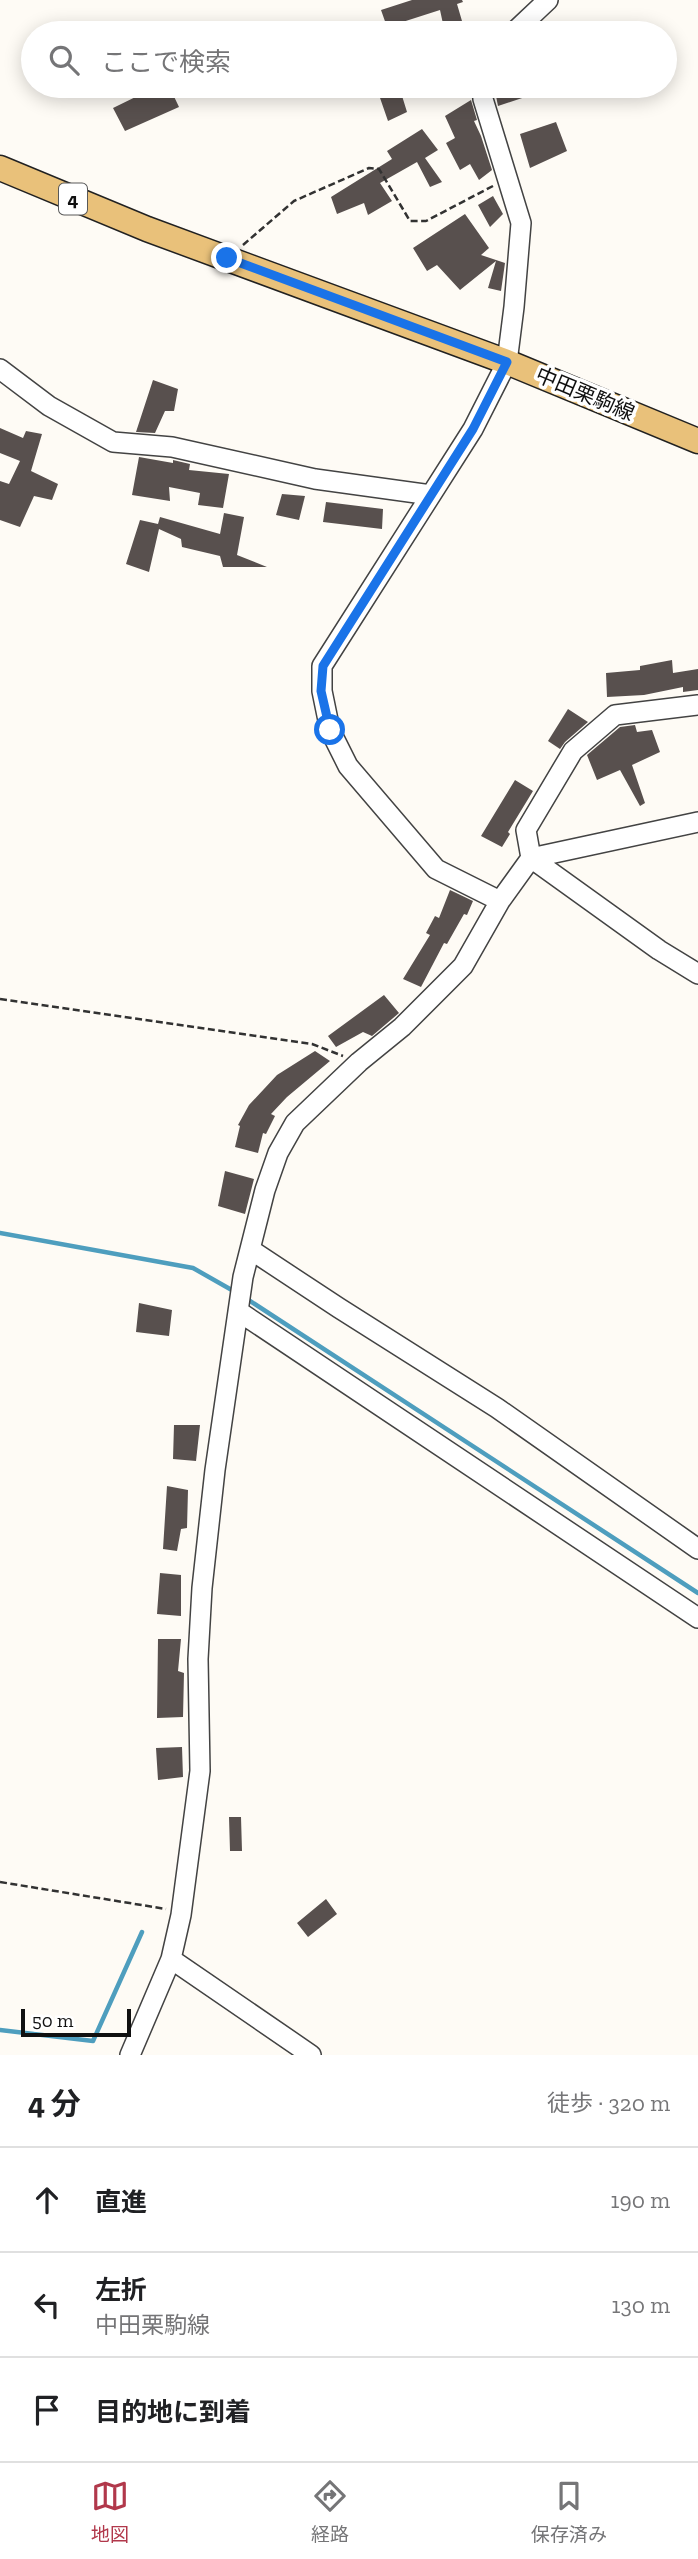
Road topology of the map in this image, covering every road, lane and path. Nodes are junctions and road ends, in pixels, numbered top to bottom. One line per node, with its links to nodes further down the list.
1 (548, 0): 2 (street)
2 (526, 21)
3 (483, 98): 5 (street)
4 (0, 169): 6 (main road, 中田栗駒線 / 4)
5 (507, 178): 6 (path); 7 (street)
6 (227, 258): 7 (main road, 中田栗駒線 / 4)
7 (507, 362): 9 (main road, 中田栗駒線 / 4); 10 (street)
8 (0, 369): 10 (street)
9 (698, 441)
10 (432, 495): 14 (street)
11 (698, 705): 13 (street)
12 (698, 822): 13 (street)
13 (531, 858): 14 (street); 15 (street)
14 (500, 901): 17 (street)
15 (698, 974)
16 (0, 999): 17 (path)
17 (359, 1062): 18 (street)
18 (251, 1250): 19 (street); 20 (street)
19 (239, 1308): 21 (street); 23 (street)
20 (698, 1549)
21 (698, 1618)
22 (0, 1882): 23 (path)
23 (181, 1912): 24 (street)
24 (170, 1959): 25 (street); 26 (street)
25 (130, 2055)
26 (311, 2055)

